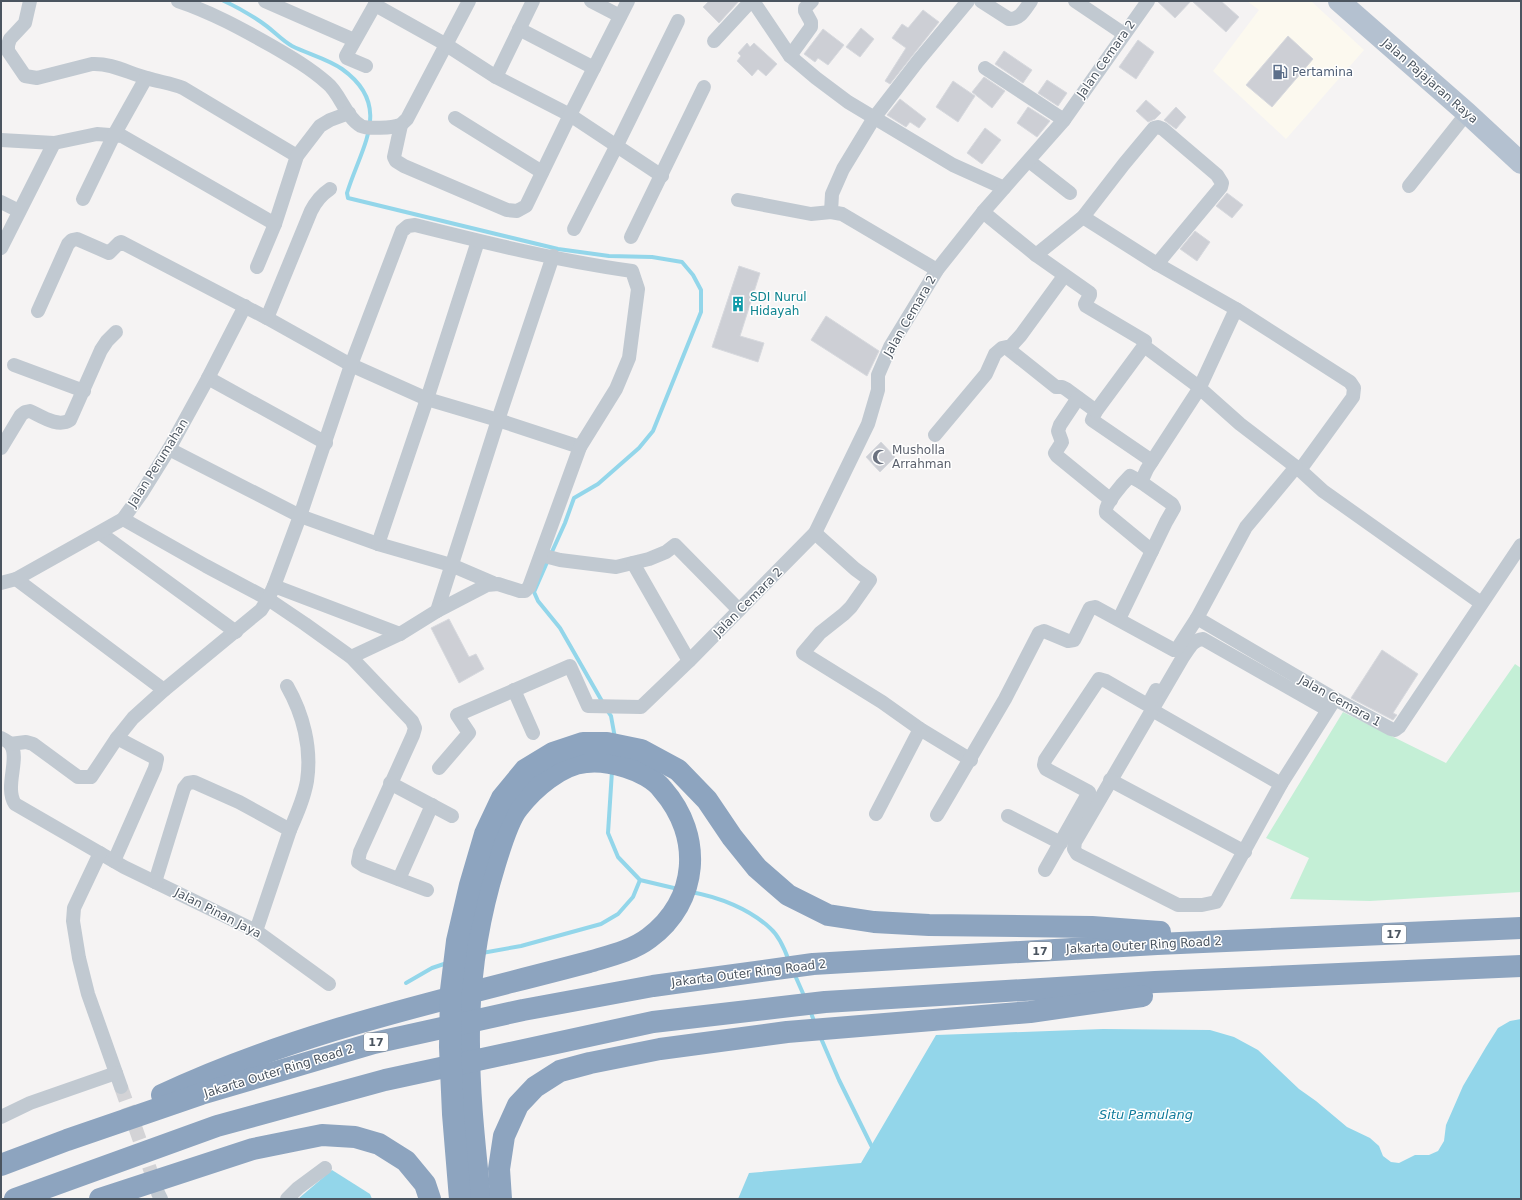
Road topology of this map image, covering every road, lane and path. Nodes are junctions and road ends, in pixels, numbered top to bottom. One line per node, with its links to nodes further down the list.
1 (30, 1): 29 (street)
2 (178, 1): 31 (street)
3 (265, 1): 21 (street)
4 (469, 1): 23 (street)
5 (533, 1): 19 (street)
6 (591, 1): 17 (street)
7 (628, 1): 17 (street)
8 (752, 1): 22 (street); 24 (street)
9 (812, 1): 24 (street)
10 (968, 1): 36 (street)
11 (981, 1): 12 (street)
12 (1031, 1)
13 (1075, 1): 20 (street)
14 (1148, 1): 20 (street, Jalan Cemara 2)
15 (1339, 1): 33 (main road, Jalan Pajajaran Raya)
16 (376, 3): 21 (street); 23 (street)
17 (620, 16): 26 (street)
18 (678, 21): 43 (street)
19 (519, 29): 26 (street); 28 (street)
20 (1124, 34): 38 (street, Jalan Cemara 2)
21 (354, 40): 25 (street)
22 (714, 41)
23 (446, 44): 28 (street); 39 (street)
24 (790, 56): 36 (street)
25 (366, 66)
26 (594, 68): 34 (street)
27 (985, 68): 38 (street)
28 (496, 77): 34 (street)
29 (146, 78): 40 (street); 44 (street)
30 (704, 87): 48 (street)
31 (336, 93): 32 (street); 37 (street)
32 (349, 113): 37 (street); 39 (street)
33 (1467, 113): 46 (main road, Jalan Pajajaran Raya); 49 (street)
34 (570, 115): 43 (street); 47 (street)
35 (456, 118): 47 (street)
36 (874, 118): 50 (street); 57 (street)
37 (330, 120): 44 (street)
38 (1064, 120): 45 (street, Jalan Cemara 2)
39 (401, 125): 47 (street)
40 (114, 135): 42 (street); 53 (street); 60 (street)
41 (1, 140): 42 (street)
42 (54, 143): 56 (street)
43 (616, 146): 48 (street); 61 (street)
44 (297, 156): 60 (street)
45 (1029, 161): 50 (street, Jalan Cemara 2); 52 (street)
46 (1521, 163)
47 (542, 172)
48 (662, 176): 62 (street)
49 (1409, 186)
50 (1004, 188): 58 (street, Jalan Cemara 2)
51 (330, 189): 74 (street)
52 (1070, 193)
53 (83, 199)
54 (738, 200): 57 (street)
55 (1, 202): 56 (street)
56 (19, 211): 64 (street)
57 (831, 212): 69 (street)
58 (983, 212): 65 (street); 69 (street, Jalan Cemara 2)
59 (1083, 217): 65 (street); 67 (street); 67 (street)
60 (275, 224): 68 (street)
61 (574, 229)
62 (631, 237)
63 (478, 241): 66 (street); 79 (street); 84 (street)
64 (1, 248)
65 (1036, 255): 70 (street)
66 (553, 256): 86 (street); 89 (street)
67 (1157, 264): 72 (street)
68 (257, 267)
69 (937, 270): 99 (street, Jalan Cemara 2)
70 (1064, 276): 76 (street); 77 (street)
71 (245, 306): 73 (street); 74 (street); 80 (street, Jalan Perumahan)
72 (1236, 309): 81 (street); 93 (street)
73 (38, 312)
74 (267, 318): 79 (street)
75 (116, 332): 82 (street)
76 (1144, 346): 81 (street); 85 (street)
77 (1007, 348): 83 (street); 87 (street)
78 (14, 365): 82 (street)
79 (351, 365): 84 (street); 88 (street)
80 (208, 378): 88 (street); 91 (street, Jalan Perumahan)
81 (1199, 389): 92 (street); 93 (street)
82 (84, 391): 90 (street)
83 (1078, 398): 85 (street); 95 (street)
84 (427, 399): 86 (street); 100 (street)
85 (1096, 411): 92 (street)
86 (498, 420): 89 (street); 105 (street)
87 (935, 435)
88 (326, 443): 96 (street)
89 (580, 447): 103 (street)
90 (1, 448)
91 (169, 448): 96 (street); 97 (street, Jalan Perumahan)
92 (1152, 461): 94 (street)
93 (1298, 468): 110 (street); 113 (street)
94 (1141, 482): 95 (street); 102 (street)
95 (1111, 500): 102 (street)
96 (300, 516): 100 (street); 109 (street)
97 (123, 519): 98 (street, Jalan Perumahan); 109 (street)
98 (100, 533): 106 (street, Jalan Perumahan); 115 (street)
99 (815, 534): 111 (street, Jalan Cemara 2); 125 (street)
100 (378, 544): 105 (street)
101 (1521, 545): 110 (street, Jalan Cemara 1)
102 (1152, 551): 114 (street)
103 (541, 555): 104 (street); 108 (street)
104 (633, 563): 111 (street); 119 (street)
105 (451, 565): 108 (street); 112 (street)
106 (16, 579): 107 (street, Jalan Perumahan); 121 (street)
107 (1, 583)
108 (493, 583): 112 (street)
109 (271, 593): 115 (street); 116 (street); 118 (street)
110 (1481, 603): 123 (street, Jalan Cemara 1)
111 (739, 610): 119 (street, Jalan Cemara 2)
112 (437, 611): 116 (street)
113 (1197, 618): 117 (street); 123 (street, Jalan Cemara 1)
114 (1119, 619): 117 (street); 129 (street)
115 (236, 632): 121 (street)
116 (400, 634): 118 (street)
117 (1177, 649): 140 (street)
118 (351, 658): 132 (street)
119 (690, 661): 122 (street, Jalan Cemara 2)
120 (287, 686): 139 (street)
121 (164, 690): 127 (street)
122 (514, 690): 126 (street); 130 (street)
123 (1332, 704): 124 (street); 133 (street)
124 (1152, 710): 131 (street); 133 (street)
125 (920, 729): 129 (street); 135 (street)
126 (533, 733)
127 (117, 738): 128 (street); 143 (street)
128 (6, 741): 142 (street, Jalan Pinan Jaya)
129 (970, 760): 136 (street)
130 (438, 768)
131 (1110, 780): 141 (street); 141 (street)
132 (390, 783): 134 (street); 145 (street)
133 (1281, 784): 141 (street)
134 (432, 805): 137 (street); 145 (street)
135 (876, 814)
136 (937, 815)
137 (452, 816)
138 (1008, 816): 140 (street)
139 (290, 830): 146 (street); 149 (street)
140 (1061, 843): 144 (street)
141 (1244, 852)
142 (100, 853): 143 (street, Jalan Pinan Jaya); 154 (street)
143 (114, 861): 146 (street, Jalan Pinan Jaya)
144 (1045, 870)
145 (399, 879): 147 (street)
146 (154, 882): 149 (street, Jalan Pinan Jaya)
147 (427, 890)
148 (1521, 928): 150 (highway, Jakarta Outer Ring Road 2 / 17)
149 (256, 931): 153 (street, Jalan Pinan Jaya)
150 (1267, 939): 157 (highway, Jakarta Outer Ring Road 2 / 17); 164 (highway)
151 (1521, 966): 152 (highway)
152 (1278, 977): 160 (highway); 166 (highway)
153 (329, 984)
154 (116, 1072): 155 (street); 156 (street)
155 (121, 1087)
156 (1, 1117)
157 (67, 1140): 158 (highway, Jakarta Outer Ring Road 2 / 17); 165 (highway)
158 (1, 1164)
159 (325, 1168): 162 (street)
160 (15, 1199)
161 (100, 1199): 163 (highway)
162 (287, 1199)
163 (430, 1199)
164 (460, 1199)
165 (480, 1199)
166 (502, 1199)

